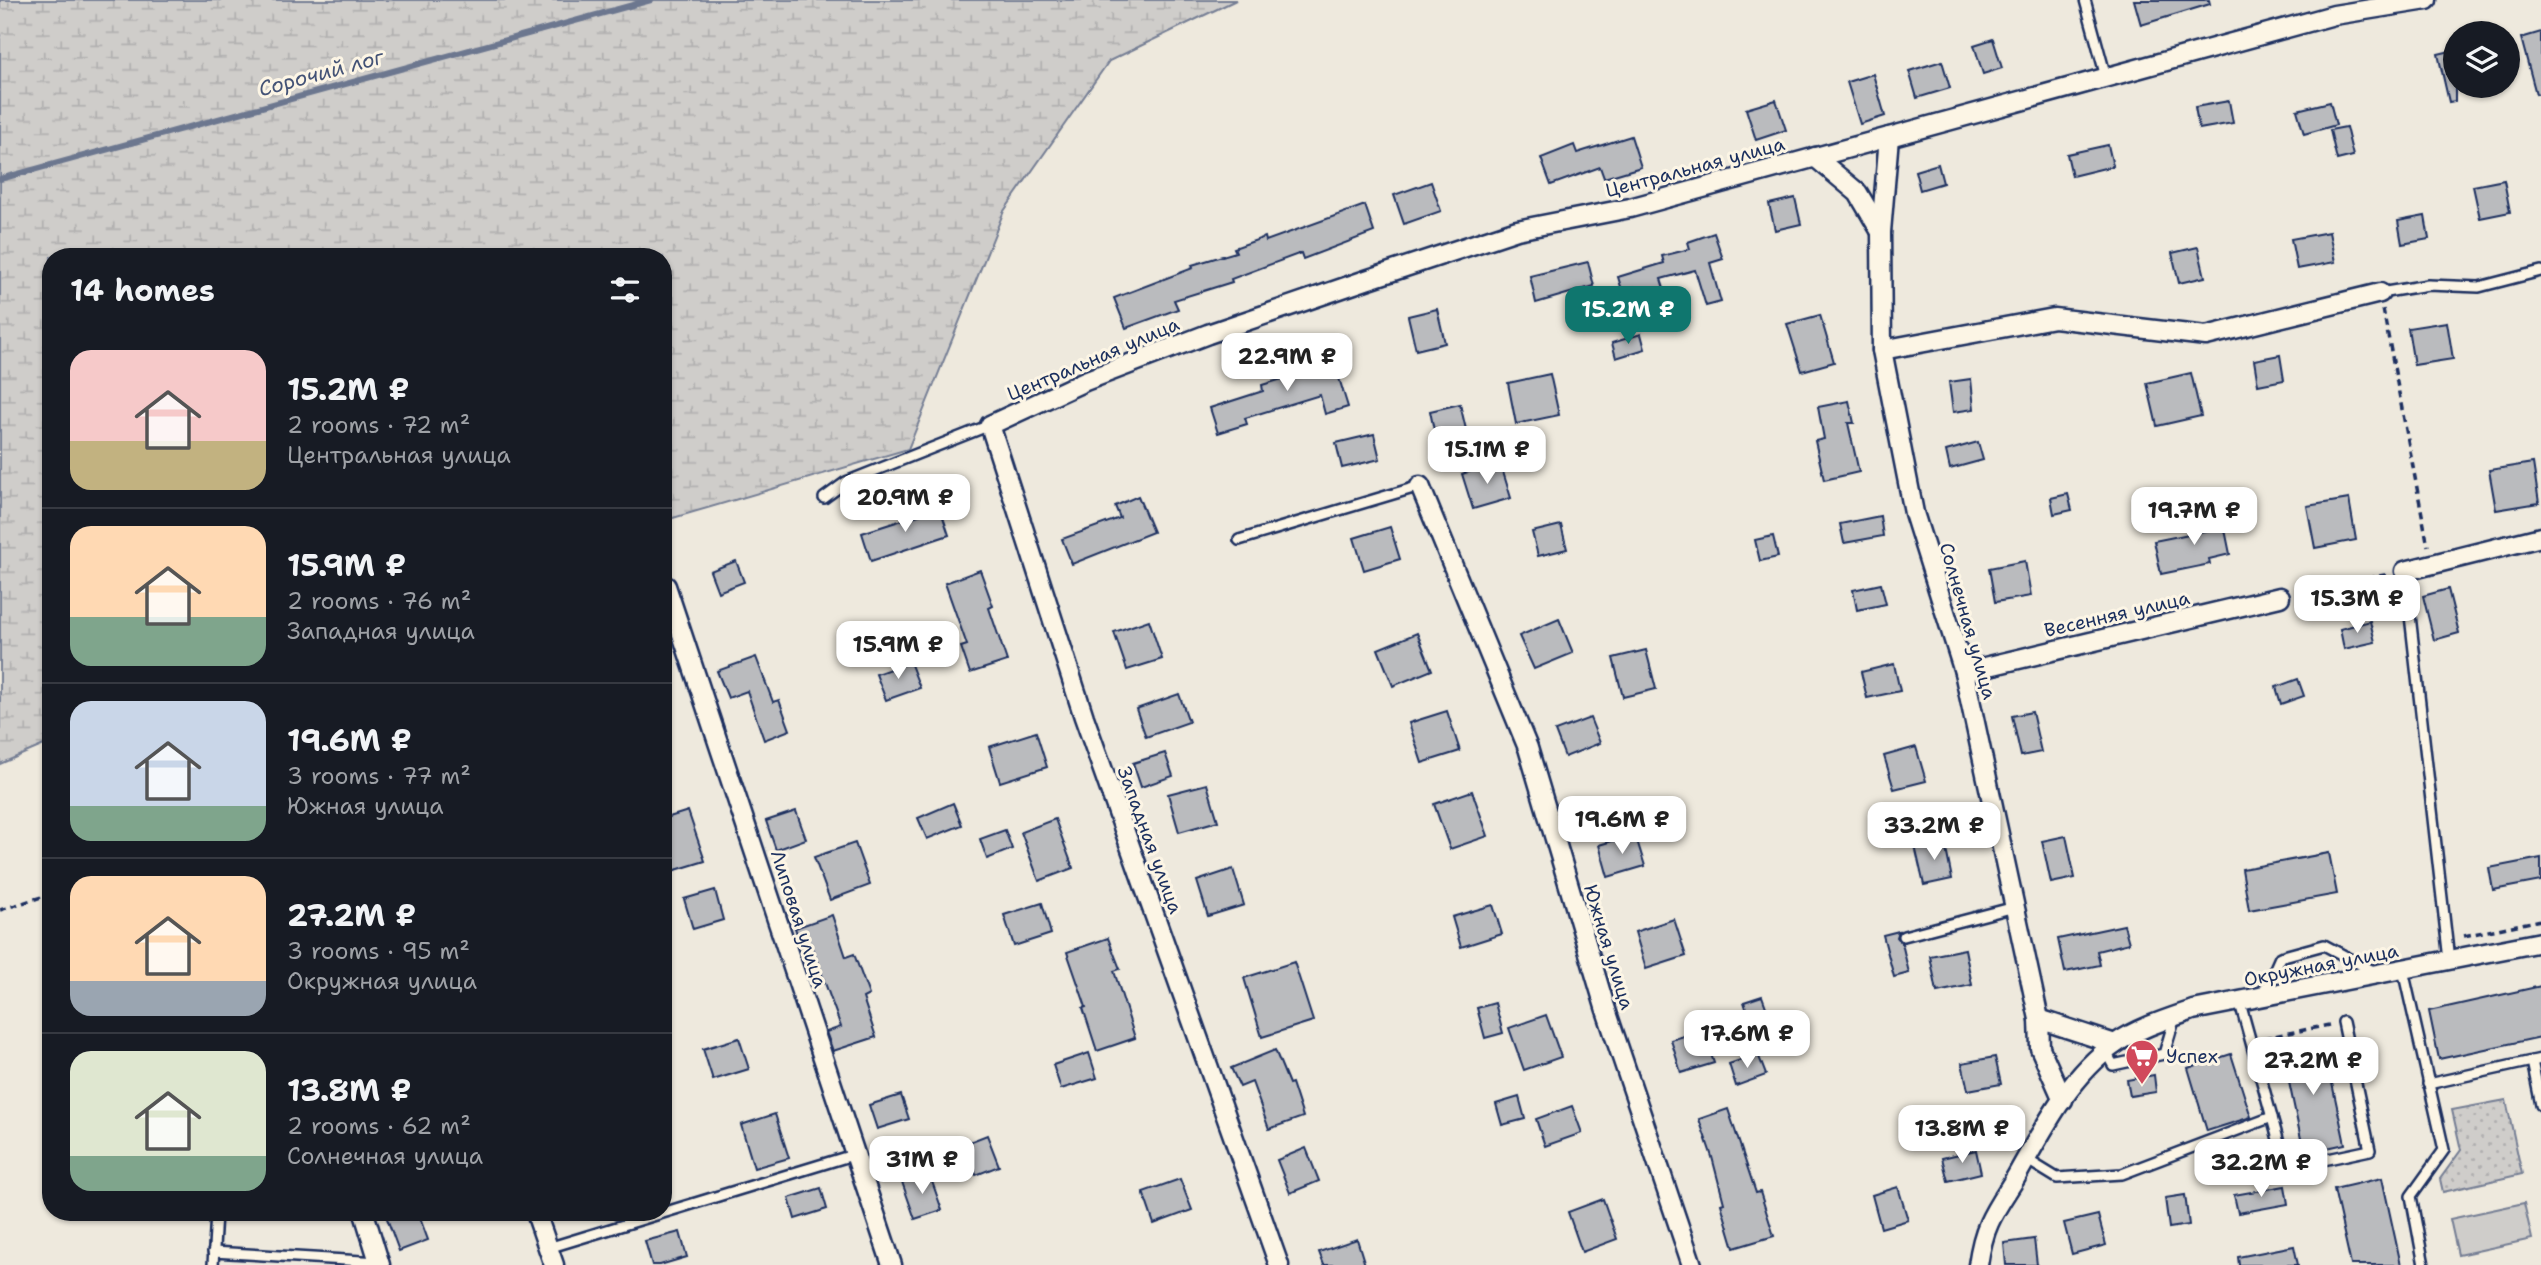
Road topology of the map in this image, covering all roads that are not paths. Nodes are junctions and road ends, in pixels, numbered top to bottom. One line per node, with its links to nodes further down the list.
1 (2085, 0): 3 (lane)
2 (2427, 0): 3 (street, Центральная улица)
3 (2106, 77): 4 (street, Центральная улица)
4 (1889, 137): 5 (street, Центральная улица); 6 (street, Солнечная улица)
5 (1815, 157): 6 (street); 10 (street, Центральная улица)
6 (1881, 232): 9 (street, Солнечная улица)
7 (2541, 271): 8 (lane)
8 (2380, 293): 9 (street)
9 (1882, 350): 18 (street, Солнечная улица)
10 (990, 425): 12 (lane); 47 (street, Западная улица)
11 (1420, 486): 14 (lane); 48 (street, Южная улица)
12 (824, 498)
13 (2541, 537): 15 (street)
14 (1239, 540)
15 (2405, 571): 22 (lane)
16 (2280, 597): 18 (street, Весенняя улица)
17 (672, 604): 35 (street, Липовая улица)
18 (1964, 672): 19 (street, Солнечная улица)
19 (2015, 907): 20 (lane); 27 (street, Солнечная улица)
20 (1903, 936)
21 (2541, 942): 22 (street, Окружная улица)
22 (2449, 960): 23 (street, Окружная улица)
23 (2403, 970): 24 (street, Окружная улица); 31 (lane)
24 (2378, 974): 25 (street, Окружная улица); 25 (lane)
25 (2249, 1000): 26 (street, Окружная улица); 34 (lane)
26 (2175, 1017): 29 (street, Окружная улица); 29 (lane)
27 (2039, 1019): 29 (street); 32 (street, Солнечная улица)
28 (2343, 1022): 34 (lane)
29 (2110, 1048): 32 (street)
30 (2536, 1060): 31 (lane); 33 (lane)
31 (2428, 1084): 50 (lane)
32 (2063, 1100): 36 (street)
33 (2541, 1105)
34 (2272, 1117): 36 (lane)
35 (856, 1153): 37 (lane); 46 (street, Липовая улица)
36 (2026, 1159): 49 (street)
37 (672, 1216)
38 (216, 1221): 42 (lane)
39 (367, 1221): 44 (street)
40 (539, 1221): 43 (street)
41 (657, 1221): 43 (lane)
42 (214, 1252): 44 (lane); 45 (lane)
43 (551, 1257)
44 (379, 1264)
45 (213, 1265)
46 (892, 1265)
47 (1279, 1265)
48 (1692, 1265)
49 (1978, 1265)
50 (2424, 1265)

